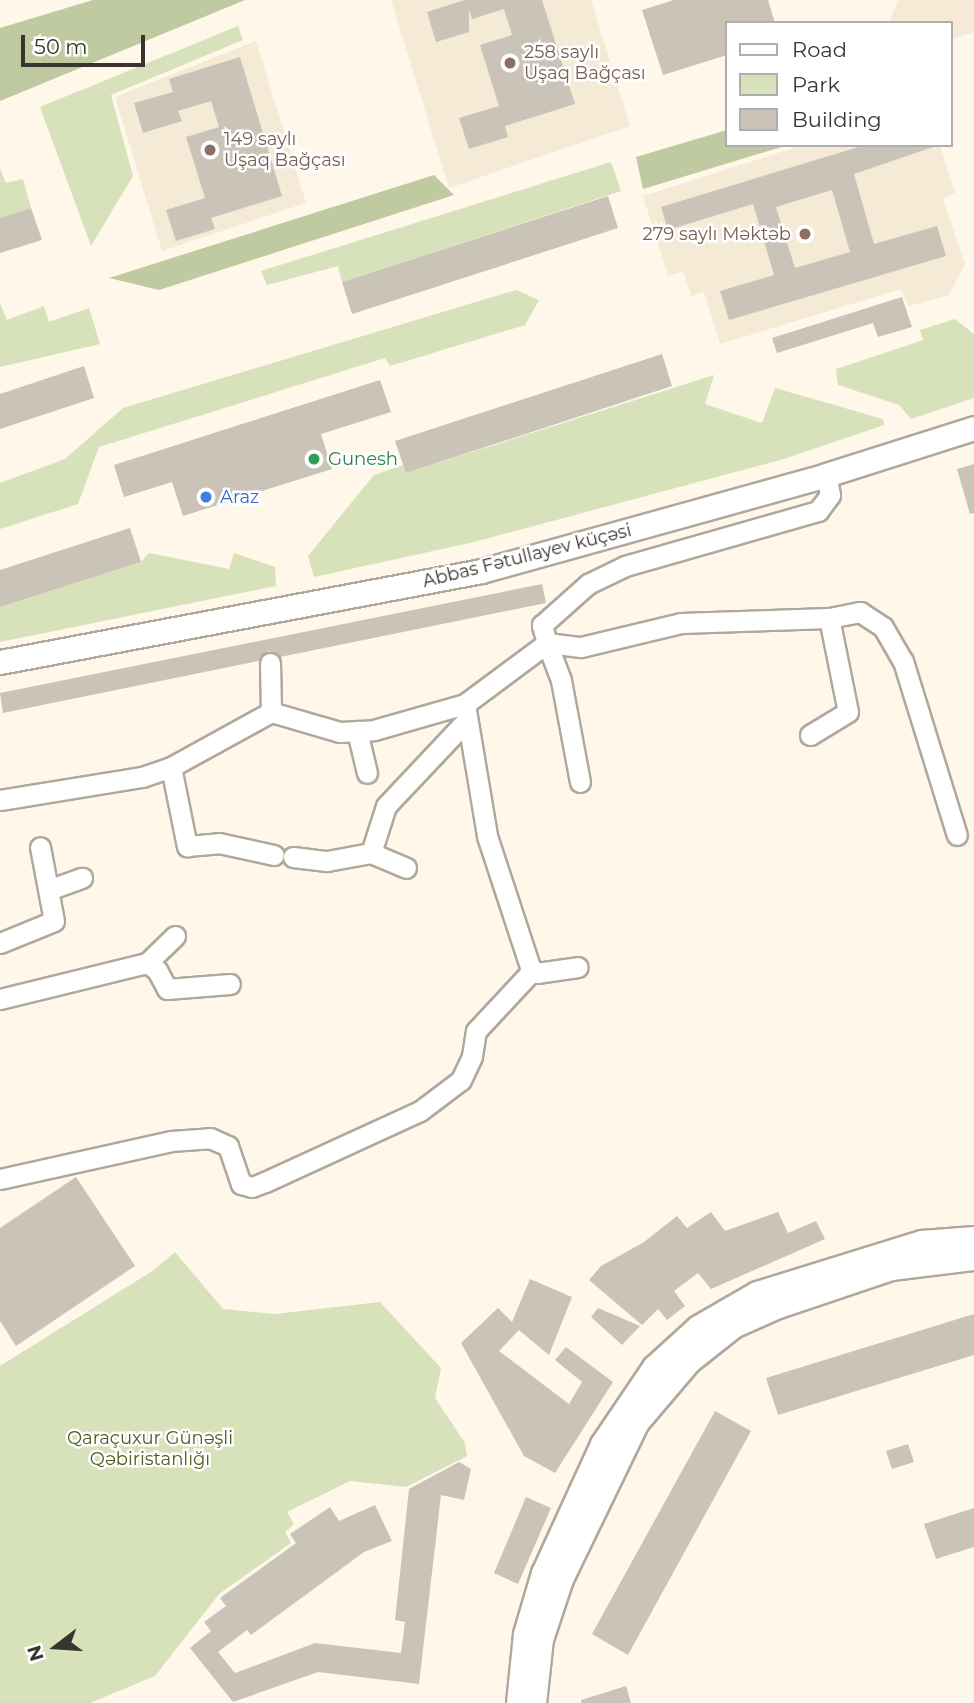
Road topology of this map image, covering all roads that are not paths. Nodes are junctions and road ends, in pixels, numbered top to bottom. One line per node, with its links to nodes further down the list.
1 (974, 428): 2 (main road, Abbas Fətullayev küçəsi)
2 (826, 475): 4 (street); 5 (main road, Abbas Fətullayev küçəsi)
3 (829, 618): 4 (street); 12 (street); 17 (street)
4 (547, 643): 10 (street); 15 (street)
5 (31, 656): 6 (main road, Abbas Fətullayev küçəsi); 8 (main road)
6 (0, 662)
7 (270, 663): 9 (street)
8 (0, 673)
9 (271, 712): 11 (street); 13 (street)
10 (466, 712): 11 (street); 19 (street); 29 (street)
11 (357, 731): 14 (street)
12 (810, 736)
13 (171, 767): 16 (street); 20 (street)
14 (367, 773)
15 (580, 782)
16 (0, 800)
17 (957, 835)
18 (40, 847): 24 (street)
19 (371, 853): 21 (street); 22 (street)
20 (274, 855)
21 (293, 857)
22 (406, 868)
23 (82, 878): 24 (street)
24 (51, 889): 26 (street)
25 (175, 936): 27 (street)
26 (0, 943)
27 (147, 963): 30 (street); 31 (street)
28 (578, 967): 29 (street)
29 (532, 971): 32 (street)
30 (230, 984)
31 (0, 999)
32 (0, 1179)
33 (974, 1238): 35 (main road)
34 (974, 1258): 35 (main road)
35 (595, 1482): 36 (main road); 37 (main road)
36 (518, 1703)
37 (534, 1703)

